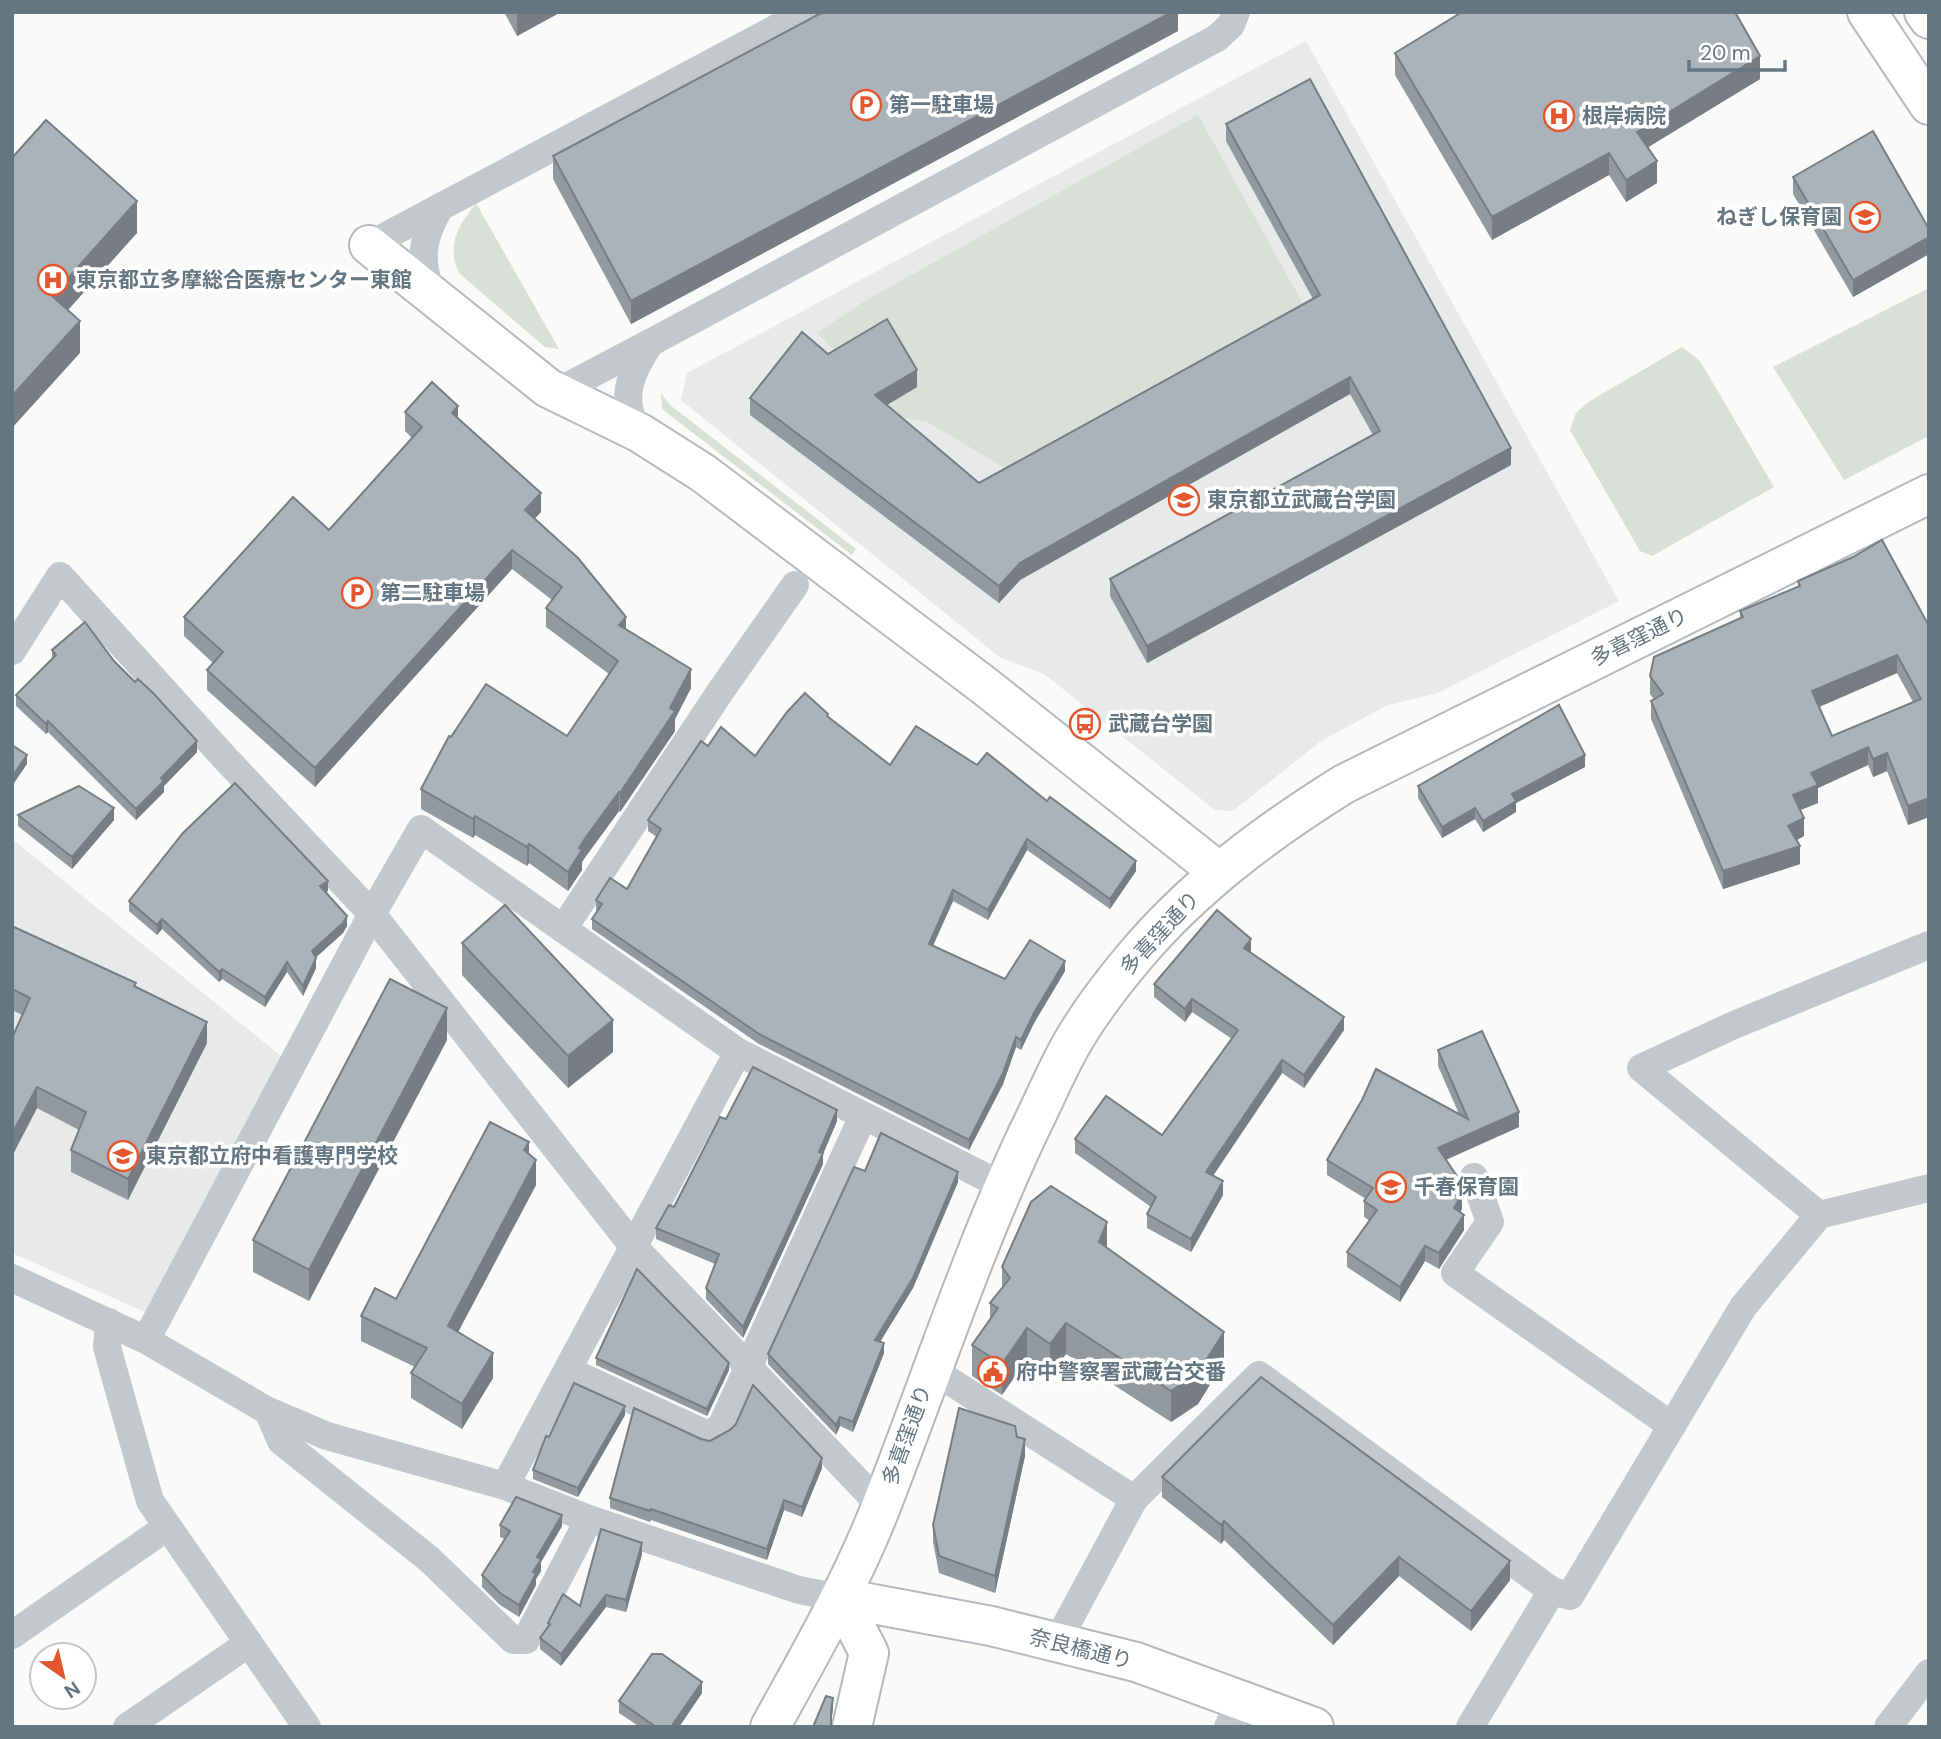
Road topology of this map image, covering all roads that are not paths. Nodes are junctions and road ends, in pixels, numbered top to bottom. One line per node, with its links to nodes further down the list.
1 (807, 12): 9 (street)
2 (1236, 12): 12 (street)
3 (1867, 12): 8 (main road)
4 (1894, 12): 7 (main road)
5 (1924, 12): 6 (main road)
6 (1929, 19)
7 (1929, 68)
8 (1929, 104)
9 (440, 207): 10 (street); 11 (street)
10 (369, 244): 11 (main road)
11 (432, 295): 13 (main road)
12 (650, 342): 13 (street); 14 (street)
13 (557, 392): 14 (main road)
14 (640, 433): 18 (main road)
15 (1929, 494): 18 (main road, 多喜窪通り)
16 (795, 585): 20 (street)
17 (12, 651): 19 (street)
18 (1219, 872): 25 (main road, 多喜窪通り)
19 (372, 914): 20 (street); 28 (street); 31 (street)
20 (563, 929): 22 (street)
21 (1929, 945): 27 (street)
22 (738, 1052): 23 (street); 28 (street)
23 (863, 1116): 25 (street); 32 (street)
24 (1474, 1177): 36 (street)
25 (1003, 1186): 33 (main road, 多喜窪通り)
26 (1929, 1188): 27 (street)
27 (1819, 1215): 36 (street)
28 (633, 1246): 32 (street); 34 (street)
29 (12, 1279): 30 (street)
30 (109, 1322): 31 (street); 41 (street)
31 (146, 1340): 35 (street)
32 (748, 1365): 34 (street); 39 (street)
33 (932, 1370): 38 (street); 39 (main road, 多喜窪通り)
34 (569, 1371): 37 (street)
35 (268, 1411): 37 (street); 40 (street)
36 (1672, 1426): 42 (street)
37 (505, 1486): 40 (street)
38 (1134, 1499): 42 (street); 45 (street)
39 (881, 1506): 43 (main road, 多喜窪通り)
40 (589, 1519): 43 (street)
41 (167, 1527): 44 (street); 46 (street)
42 (1552, 1591): 54 (street)
43 (841, 1598): 45 (main road, 奈良橋通り); 51 (main road, 多喜窪通り); 52 (main road)
44 (12, 1635)
45 (1057, 1642): 48 (main road, 奈良橋通り)
46 (249, 1643): 49 (street); 50 (street)
47 (1929, 1673): 55 (street)
48 (1235, 1713): 53 (main road, 奈良橋通り)
49 (127, 1727)
50 (307, 1727)
51 (770, 1727)
52 (852, 1727)
53 (1314, 1727)
54 (1470, 1727)
55 (1888, 1727)

